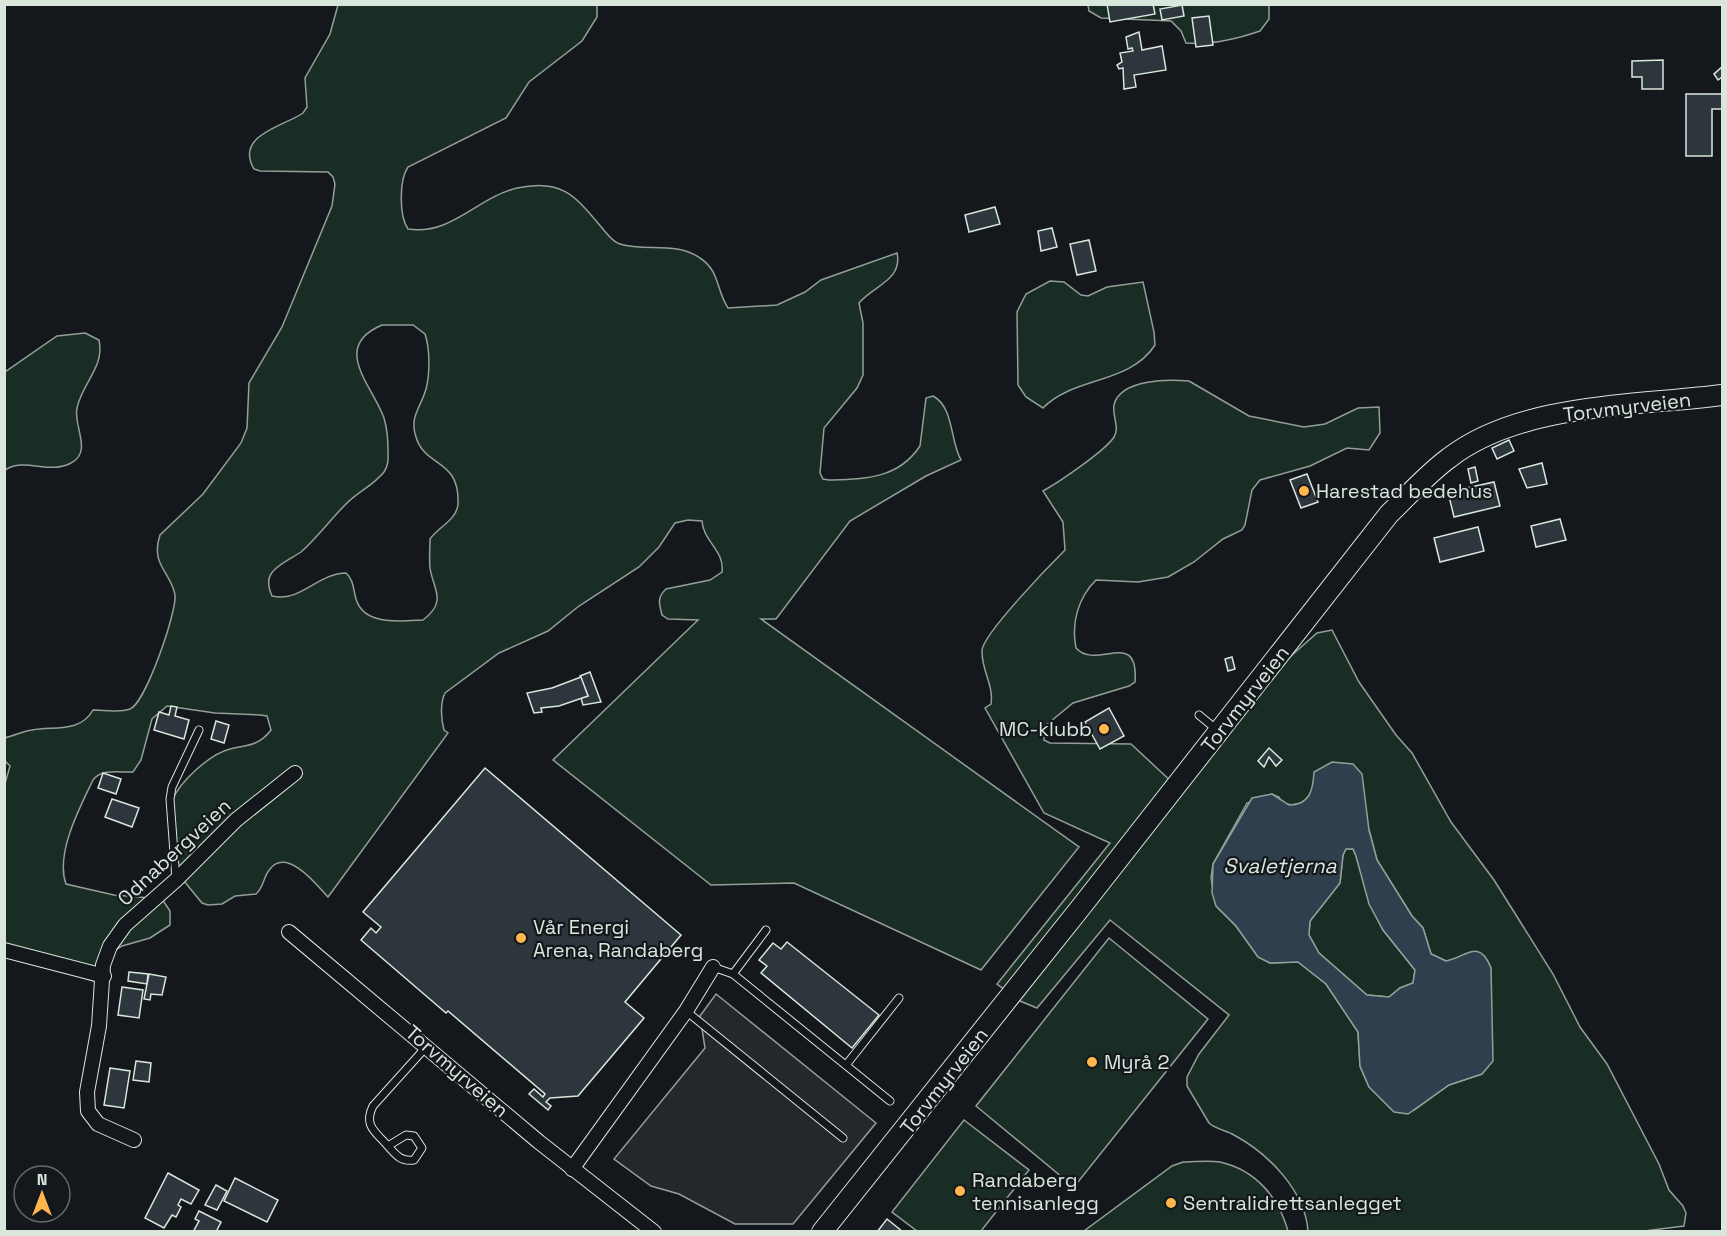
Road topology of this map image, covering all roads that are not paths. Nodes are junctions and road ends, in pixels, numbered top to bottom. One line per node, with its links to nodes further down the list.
1 (1722, 395): 4 (main road, Torvmyrveien)
2 (1199, 715): 4 (lane)
3 (199, 730): 6 (lane)
4 (1219, 731): 22 (main road, Torvmyrveien)
5 (295, 773): 6 (street, Odnabergveien)
6 (176, 880): 12 (street, Odnabergveien)
7 (766, 930): 11 (lane)
8 (289, 932): 15 (street, Torvmyrveien)
9 (4, 950): 12 (street)
10 (712, 967): 11 (lane); 14 (street)
11 (733, 974): 16 (lane)
12 (104, 976): 19 (street, Odnabergveien)
13 (899, 998): 16 (lane)
14 (686, 1011): 18 (lane); 21 (street)
15 (427, 1046): 20 (lane); 21 (street, Torvmyrveien)
16 (846, 1065): 17 (lane)
17 (890, 1101)
18 (843, 1138)
19 (134, 1140)
20 (388, 1146): 20 (lane)
21 (572, 1169): 23 (street, Torvmyrveien)
22 (873, 1171): 24 (main road, Torvmyrveien); 25 (main road, Torvmyrveien)
23 (654, 1232)
24 (822, 1232)
25 (830, 1232)

